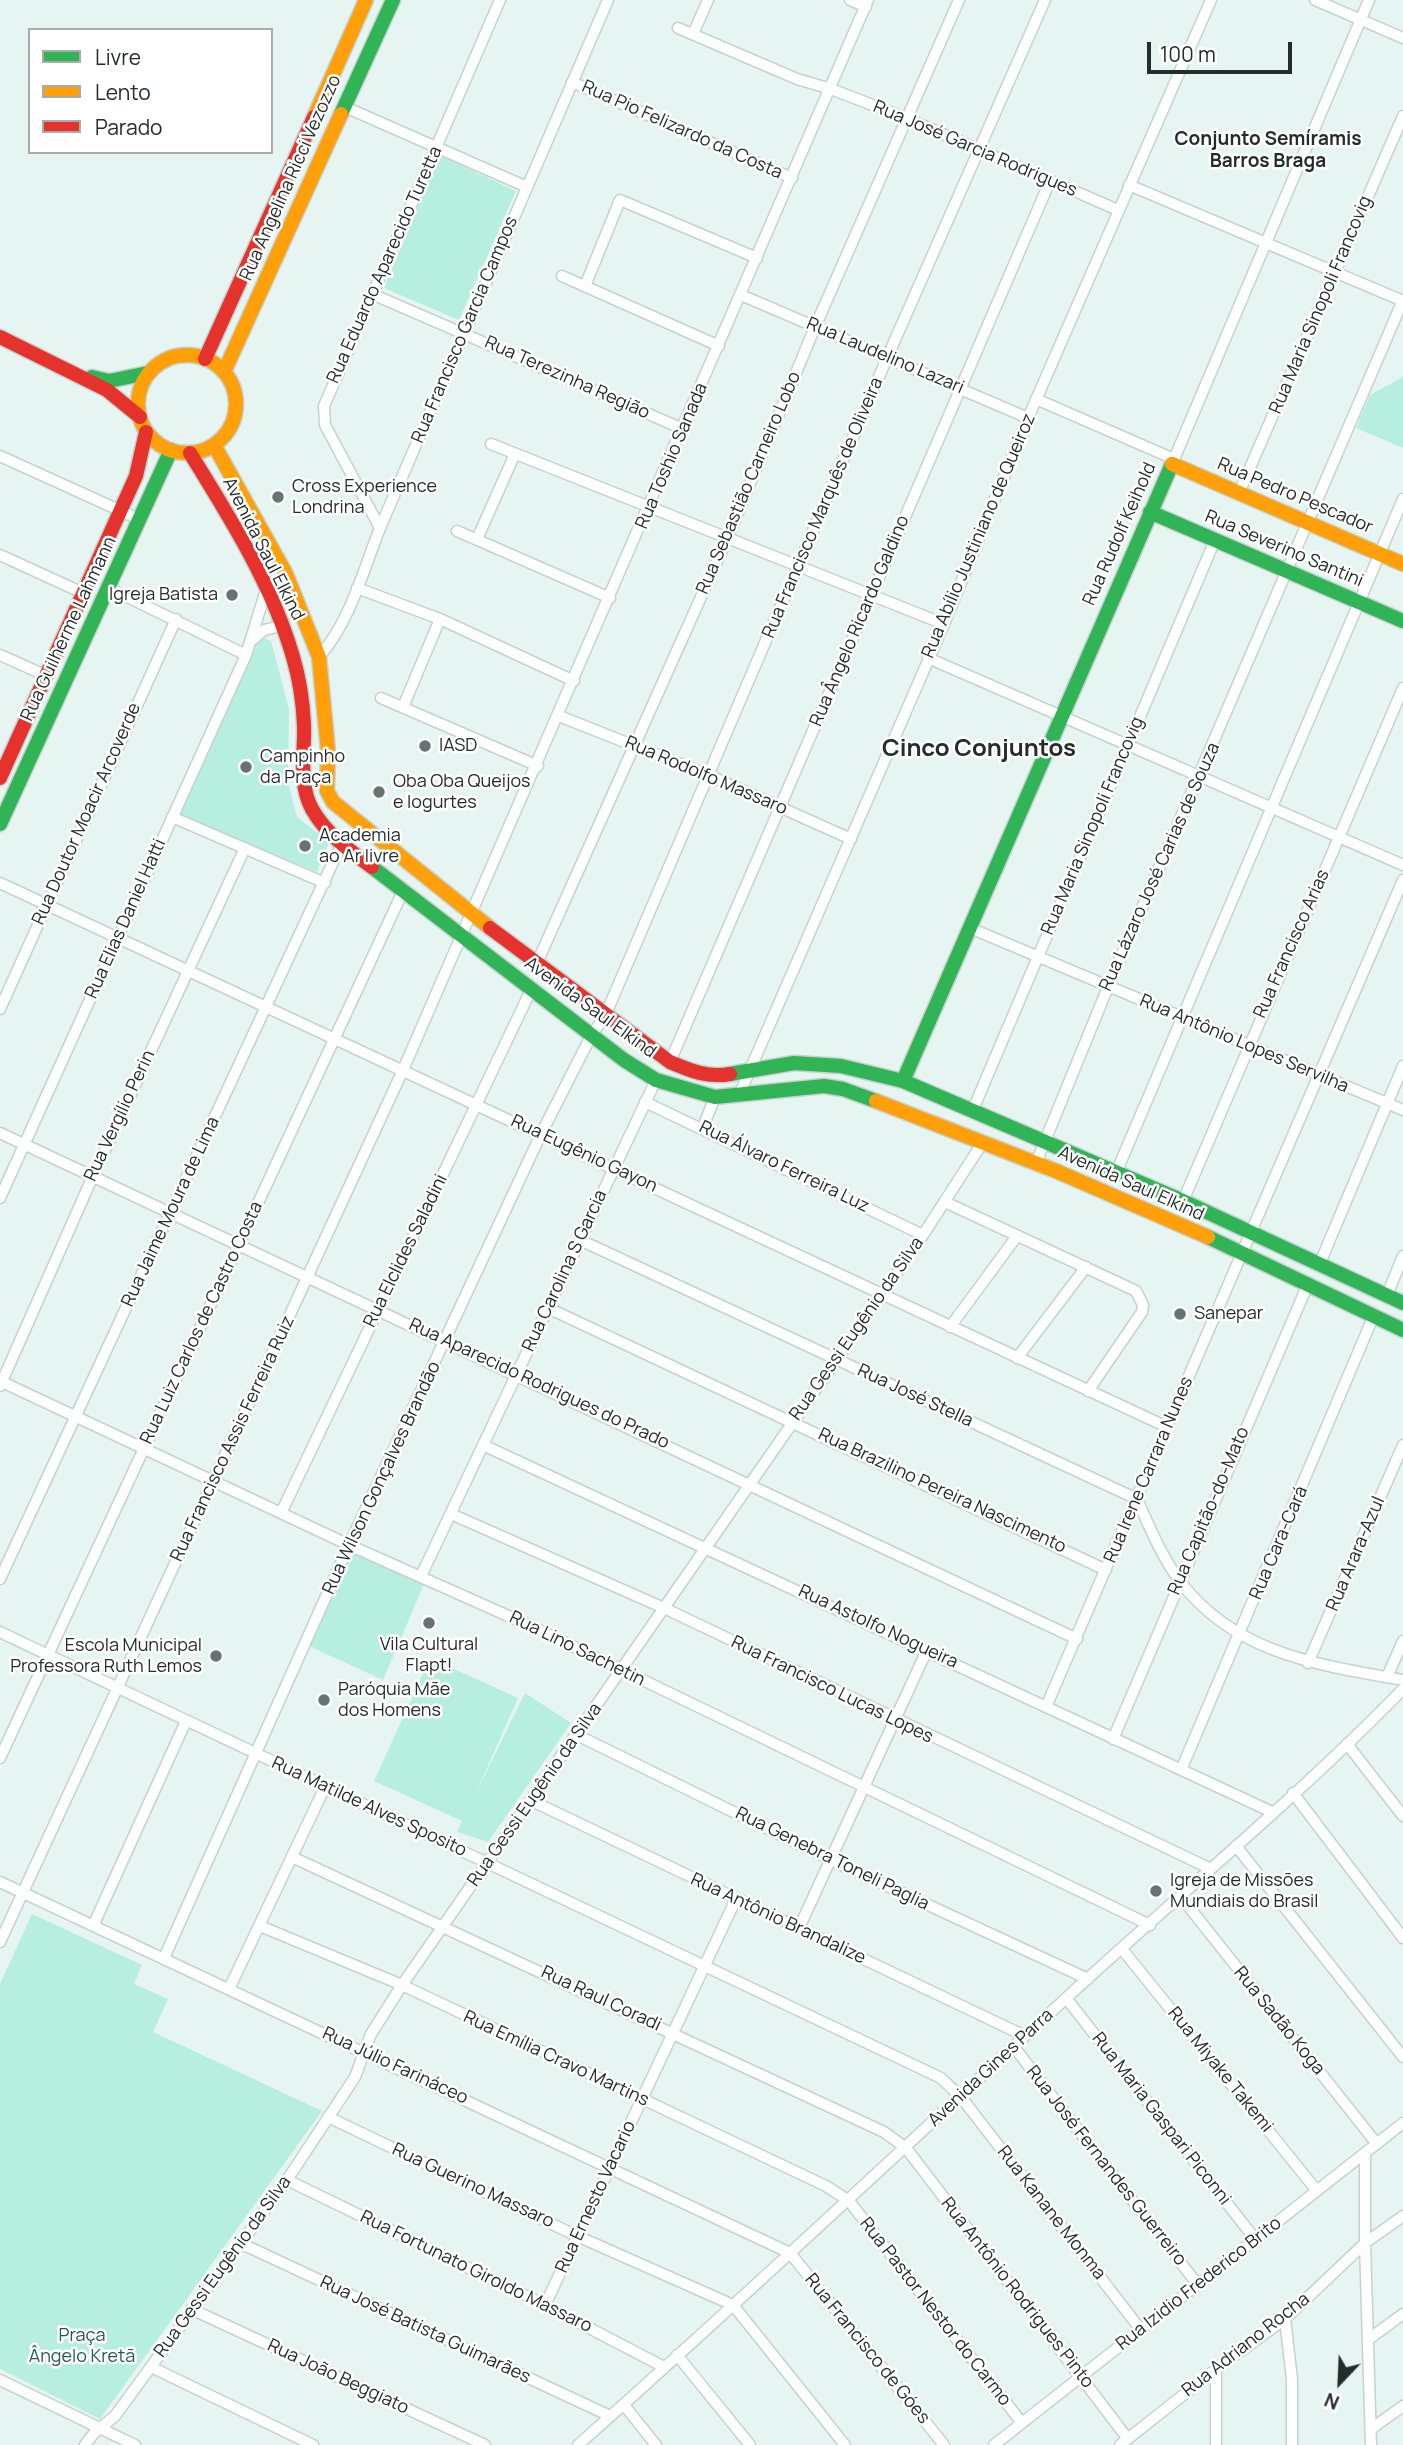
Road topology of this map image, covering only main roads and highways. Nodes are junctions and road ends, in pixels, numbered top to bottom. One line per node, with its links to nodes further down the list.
1 (366, 0): 3 (main road)
2 (393, 0): 4 (main road, Rua Angelina Ricci Vezozzo)
3 (333, 74): 4 (main road); 6 (main road)
4 (355, 84): 7 (main road, Rua Angelina Ricci Vezozzo)
5 (0, 337): 8 (main road)
6 (205, 359): 7 (main road); 9 (main road)
7 (224, 372): 12 (main road)
8 (76, 373): 9 (main road); 10 (main road)
9 (148, 373): 10 (main road)
10 (139, 417): 11 (main road)
11 (146, 432): 13 (main road); 21 (main road)
12 (214, 445): 14 (main road); 19 (main road, Avenida Saul Elkind)
13 (171, 450): 14 (main road); 22 (main road, Rua Guilherme Lahmann)
14 (190, 453): 20 (main road, Avenida Saul Elkind)
15 (1173, 461): 16 (main road, Rua Rudolf Keihold); 17 (main road, Rua Pedro Pescador)
16 (1150, 512): 18 (main road, Rua Severino Santini); 23 (main road, Rua Rudolf Keihold)
17 (1403, 564)
18 (1403, 621)
19 (327, 759): 20 (main road); 23 (main road, Avenida Saul Elkind)
20 (304, 760): 25 (main road, Avenida Saul Elkind)
21 (2, 769)
22 (0, 824)
23 (903, 1081): 24 (main road, Avenida Saul Elkind)
24 (1403, 1303)
25 (1403, 1330)

